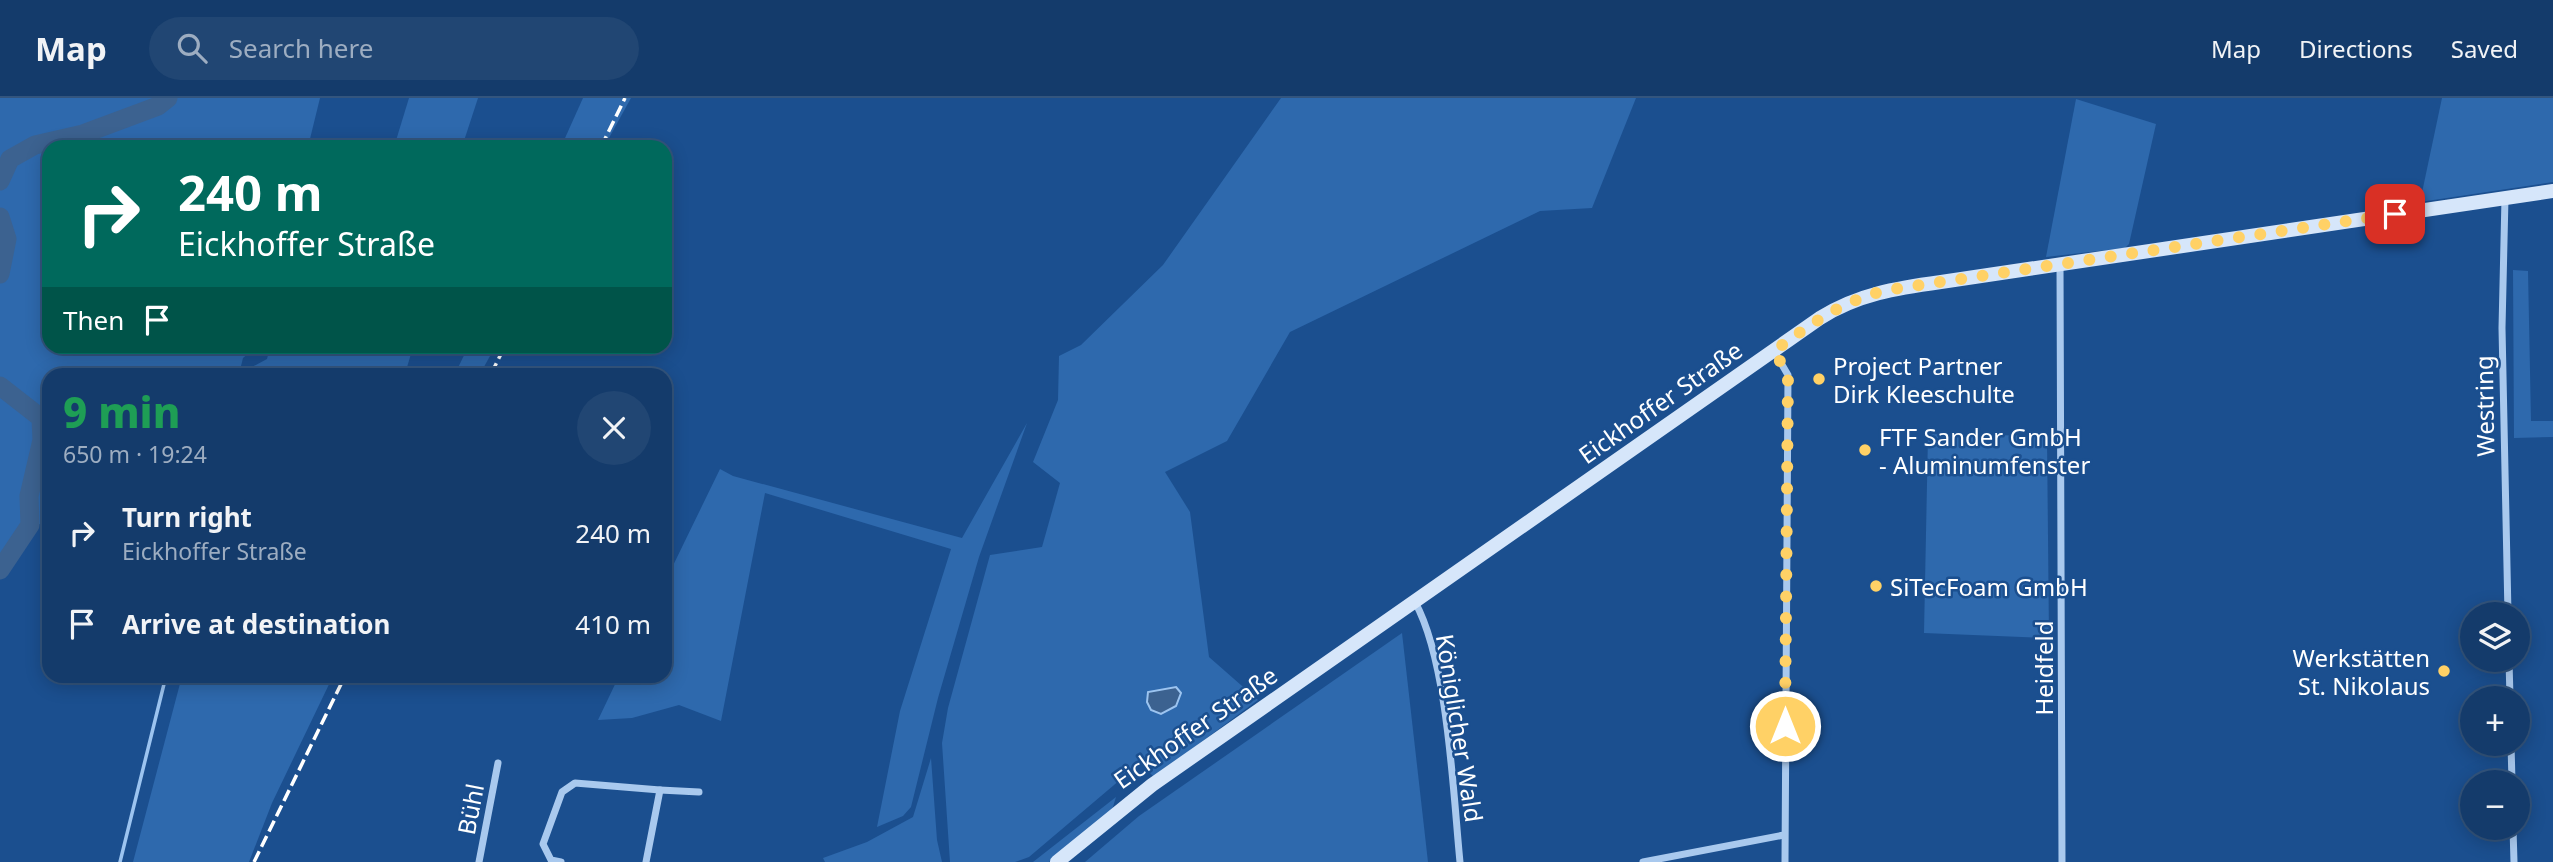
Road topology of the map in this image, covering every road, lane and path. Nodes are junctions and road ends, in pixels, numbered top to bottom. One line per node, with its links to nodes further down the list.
1 (2553, 191): 2 (main road, Eickhoffer Straße)
2 (2505, 198): 3 (main road, Eickhoffer Straße); 6 (street, Westring)
3 (2060, 264): 4 (main road, Eickhoffer Straße); 19 (street, Heidfeld)
4 (1774, 351): 5 (main road, Eickhoffer Straße); 10 (street)
5 (1414, 601): 15 (main road, Eickhoffer Straße); 16 (street, Königlicher Wald)
6 (2508, 602)
7 (498, 763): 12 (street, Bühl)
8 (660, 790): 9 (street); 13 (street); 14 (street)
9 (699, 792)
10 (1784, 835): 17 (street); 18 (street)
11 (2513, 840): 20 (street)
12 (479, 862)
13 (561, 862)
14 (646, 862)
15 (1058, 862)
16 (1460, 862)
17 (1643, 862)
18 (1785, 862)
19 (2062, 862)
20 (2514, 862)

